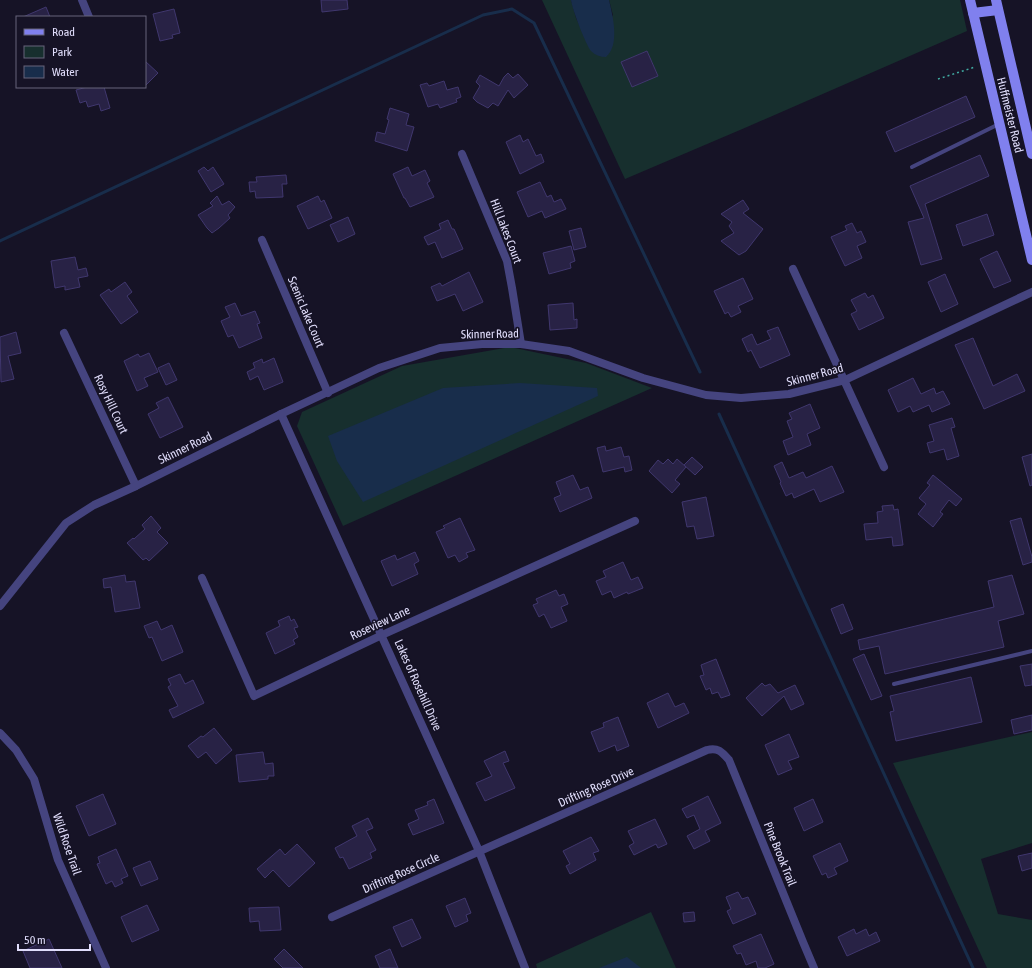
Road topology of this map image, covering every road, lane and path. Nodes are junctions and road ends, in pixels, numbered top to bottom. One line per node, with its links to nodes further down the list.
1 (82, 0): 5 (street)
2 (970, 0): 4 (main road, Huffmeister Road)
3 (997, 5): 4 (main road); 10 (main road, Huffmeister Road)
4 (973, 13): 6 (main road, Huffmeister Road)
5 (90, 16)
6 (984, 64): 7 (path); 8 (main road, Huffmeister Road)
7 (938, 79)
8 (999, 124): 11 (lane); 13 (main road, Huffmeister Road)
9 (462, 154): 17 (street, Hill Lakes Court)
10 (1032, 154)
11 (912, 167)
12 (262, 240): 19 (street, Scenic Lake Court)
13 (1032, 260)
14 (793, 269): 18 (street)
15 (1032, 292): 18 (street, Skinner Road)
16 (64, 333): 22 (street, Rosy Hill Court)
17 (521, 344): 18 (street, Skinner Road); 19 (street, Skinner Road)
18 (845, 380): 21 (street)
19 (328, 393): 20 (street, Skinner Road)
20 (281, 414): 22 (street, Skinner Road); 26 (street, Lakes of Rosehill Drive)
21 (884, 467)
22 (136, 486): 25 (street, Skinner Road)
23 (635, 521): 26 (street, Roseview Lane)
24 (202, 578): 26 (street, Roseview Lane)
25 (0, 606)
26 (382, 635): 31 (street, Lakes of Rosehill Drive)
27 (1032, 651): 28 (lane)
28 (894, 684)
29 (0, 733): 33 (street, Wild Rose Trail)
30 (722, 751): 31 (street, Drifting Rose Drive); 35 (street, Pine Brook Trail)
31 (479, 851): 32 (street, Drifting Rose Circle); 34 (street, Lakes of Rosehill Drive)
32 (332, 917)
33 (106, 968)
34 (525, 968)
35 (814, 968)

